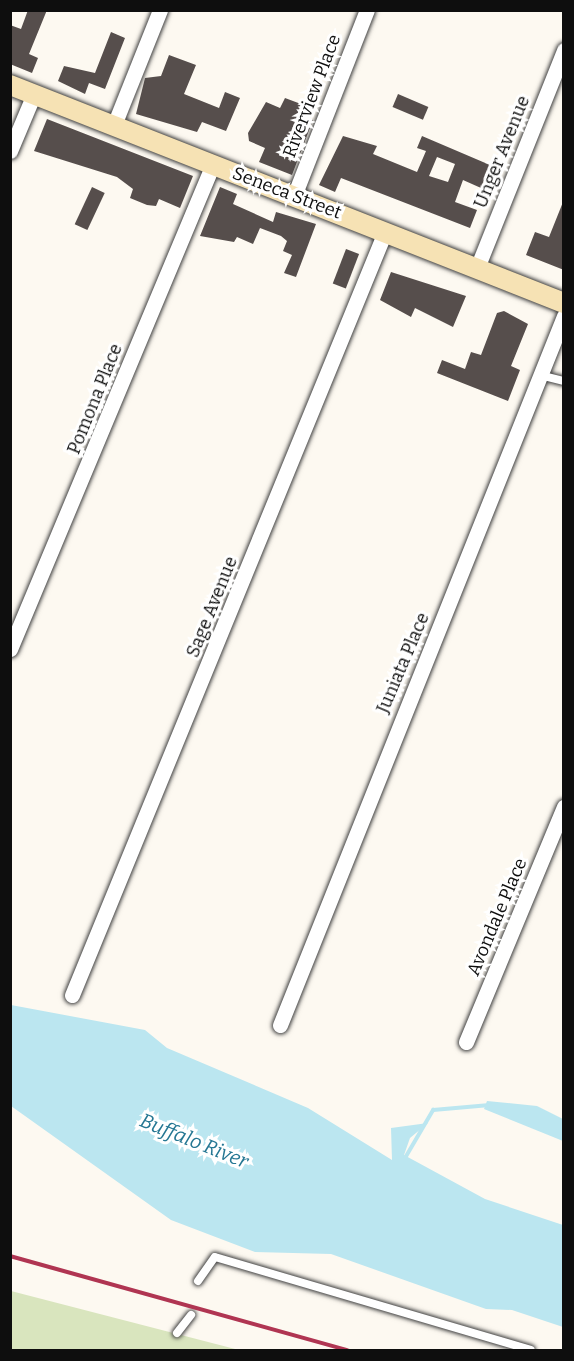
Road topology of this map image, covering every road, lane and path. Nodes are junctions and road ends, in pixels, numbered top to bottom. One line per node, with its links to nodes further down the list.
1 (160, 10): 6 (street)
2 (367, 10): 9 (street, Riverview Place)
3 (564, 50): 11 (street, Unger Avenue)
4 (10, 85): 5 (main road, Seneca Street)
5 (34, 94): 6 (main road, Seneca Street); 7 (street)
6 (114, 125): 8 (main road, Seneca Street)
7 (10, 151)
8 (213, 164): 9 (main road, Seneca Street); 16 (street, Pomona Place)
9 (294, 196): 10 (main road, Seneca Street)
10 (385, 232): 11 (main road, Seneca Street); 18 (street, Sage Avenue)
11 (477, 268): 12 (main road, Seneca Street)
12 (564, 303)
13 (564, 316): 14 (street, Juniata Place)
14 (540, 375): 15 (lane); 19 (street, Juniata Place)
15 (564, 381)
16 (10, 649)
17 (564, 807): 20 (street, Avondale Place)
18 (72, 995)
19 (280, 1025)
20 (466, 1042)
21 (198, 1281): 24 (lane)
22 (191, 1315): 23 (lane)
23 (177, 1333)
24 (531, 1350)

